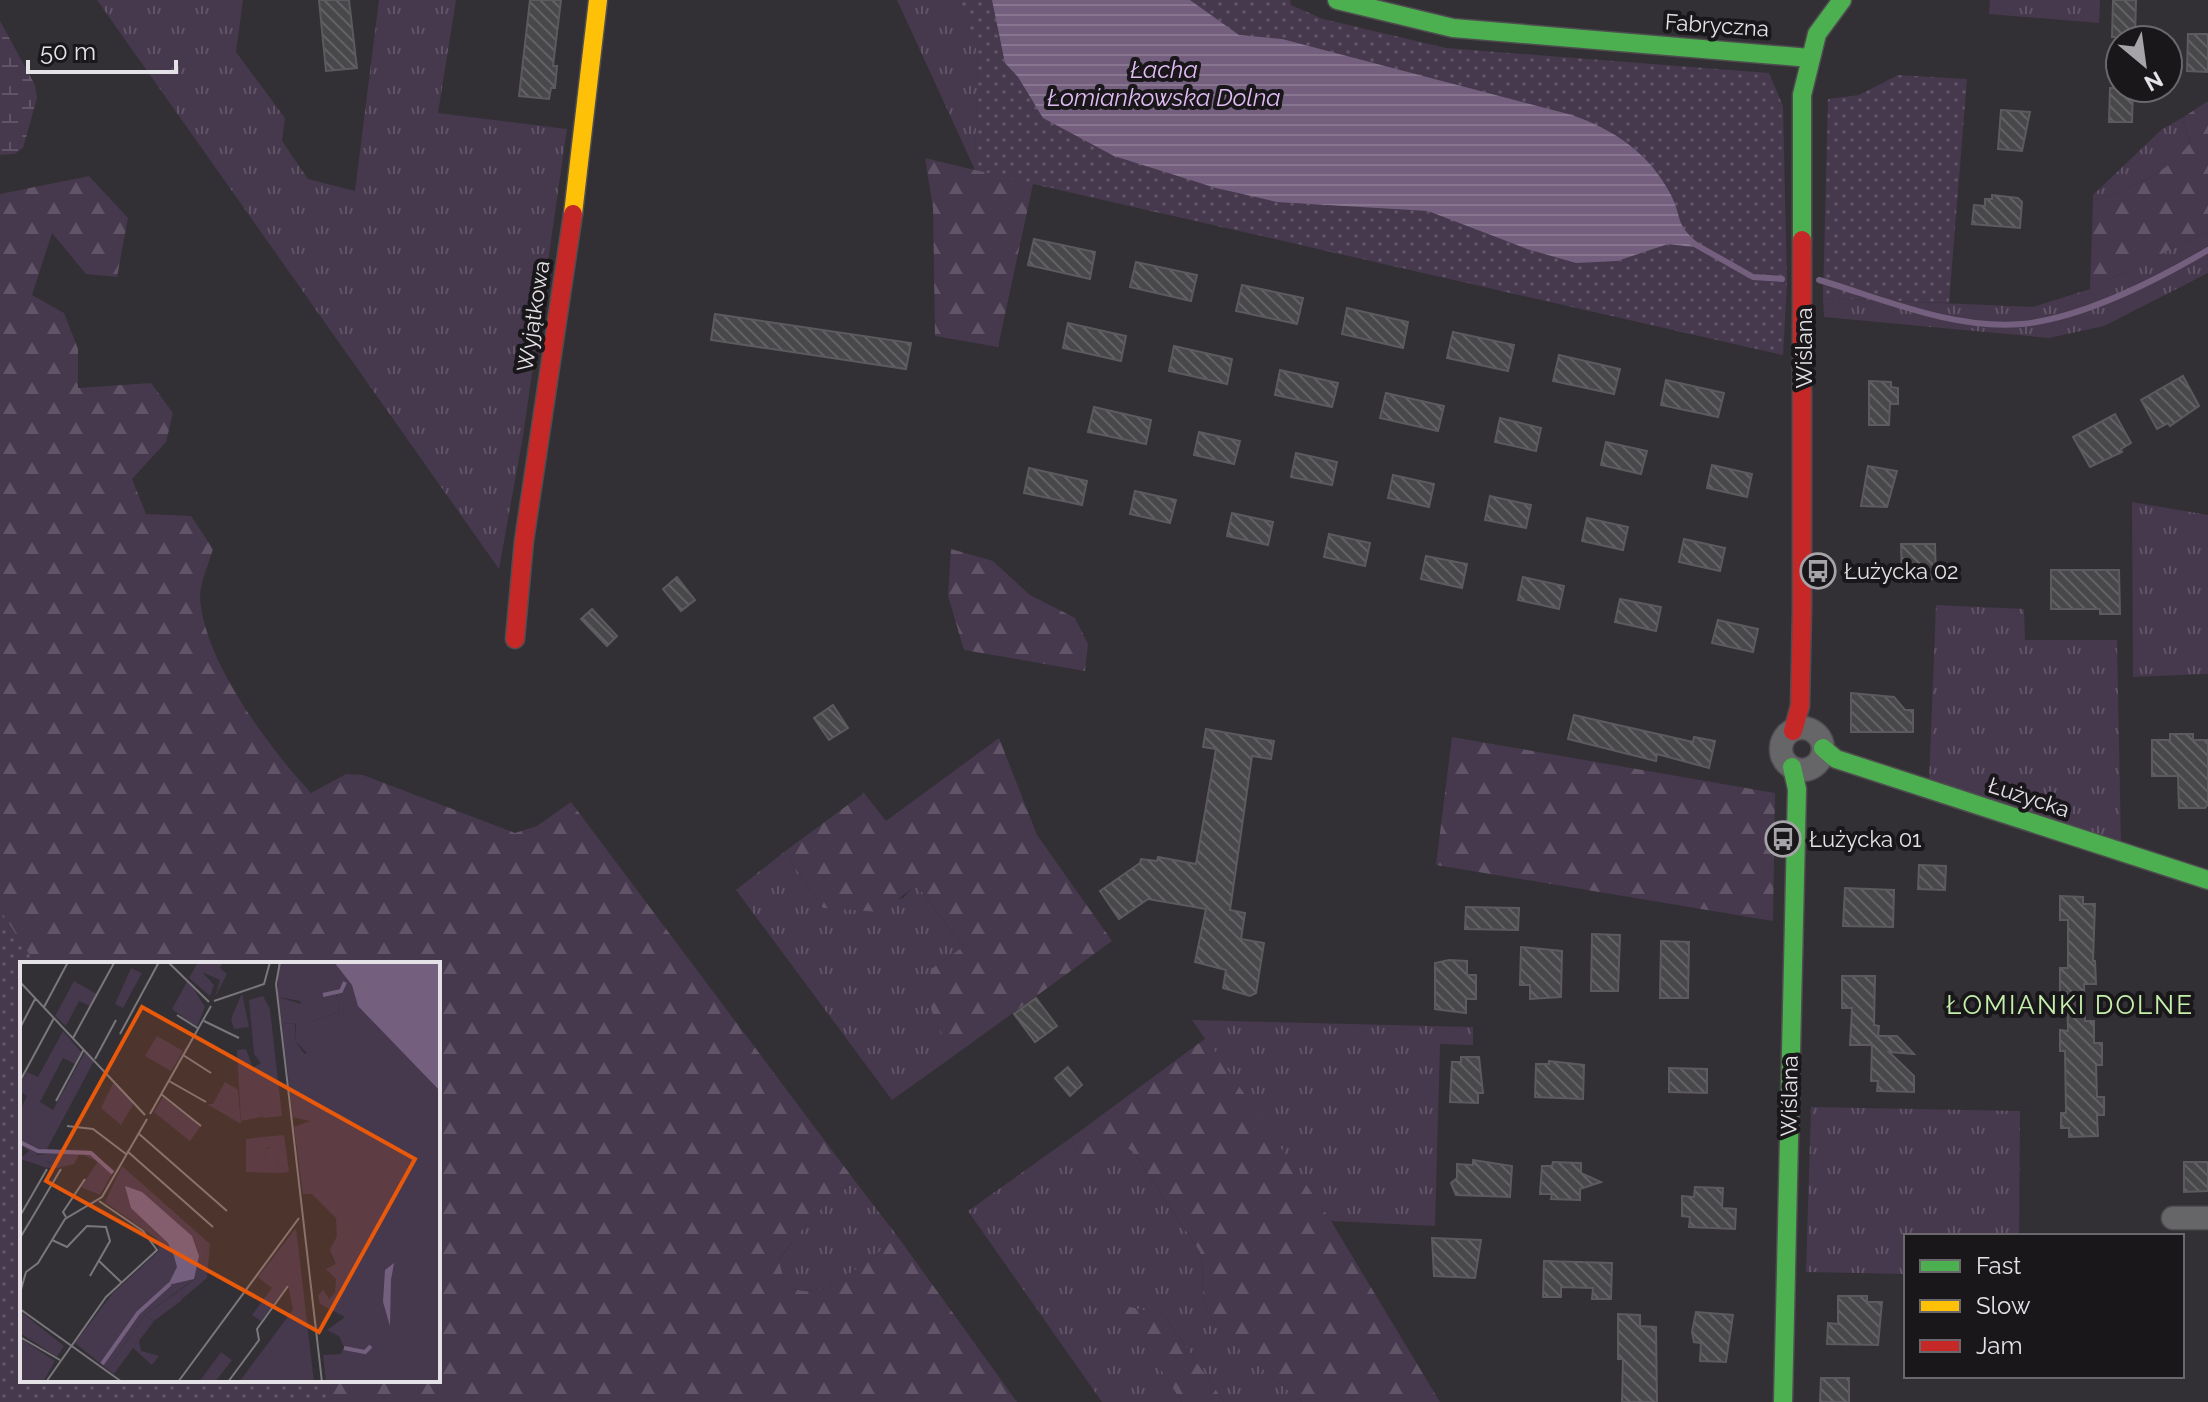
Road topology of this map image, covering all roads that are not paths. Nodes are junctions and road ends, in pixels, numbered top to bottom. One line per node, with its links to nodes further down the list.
1 (598, 0): 5 (street, Wyjątkowa)
2 (1337, 0): 4 (street, Fabryczna)
3 (1842, 0): 4 (street, Wiślana)
4 (1810, 58): 6 (street, Wiślana)
5 (515, 639)
6 (1800, 706): 7 (street, Wiślana)
7 (1801, 730): 8 (street); 8 (street)
8 (1816, 761): 9 (street, Wiślana); 10 (street, Łużycka)
9 (1797, 789): 13 (street, Wiślana)
10 (2208, 880)
11 (2173, 1218): 12 (street)
12 (2208, 1218)
13 (1783, 1402)

